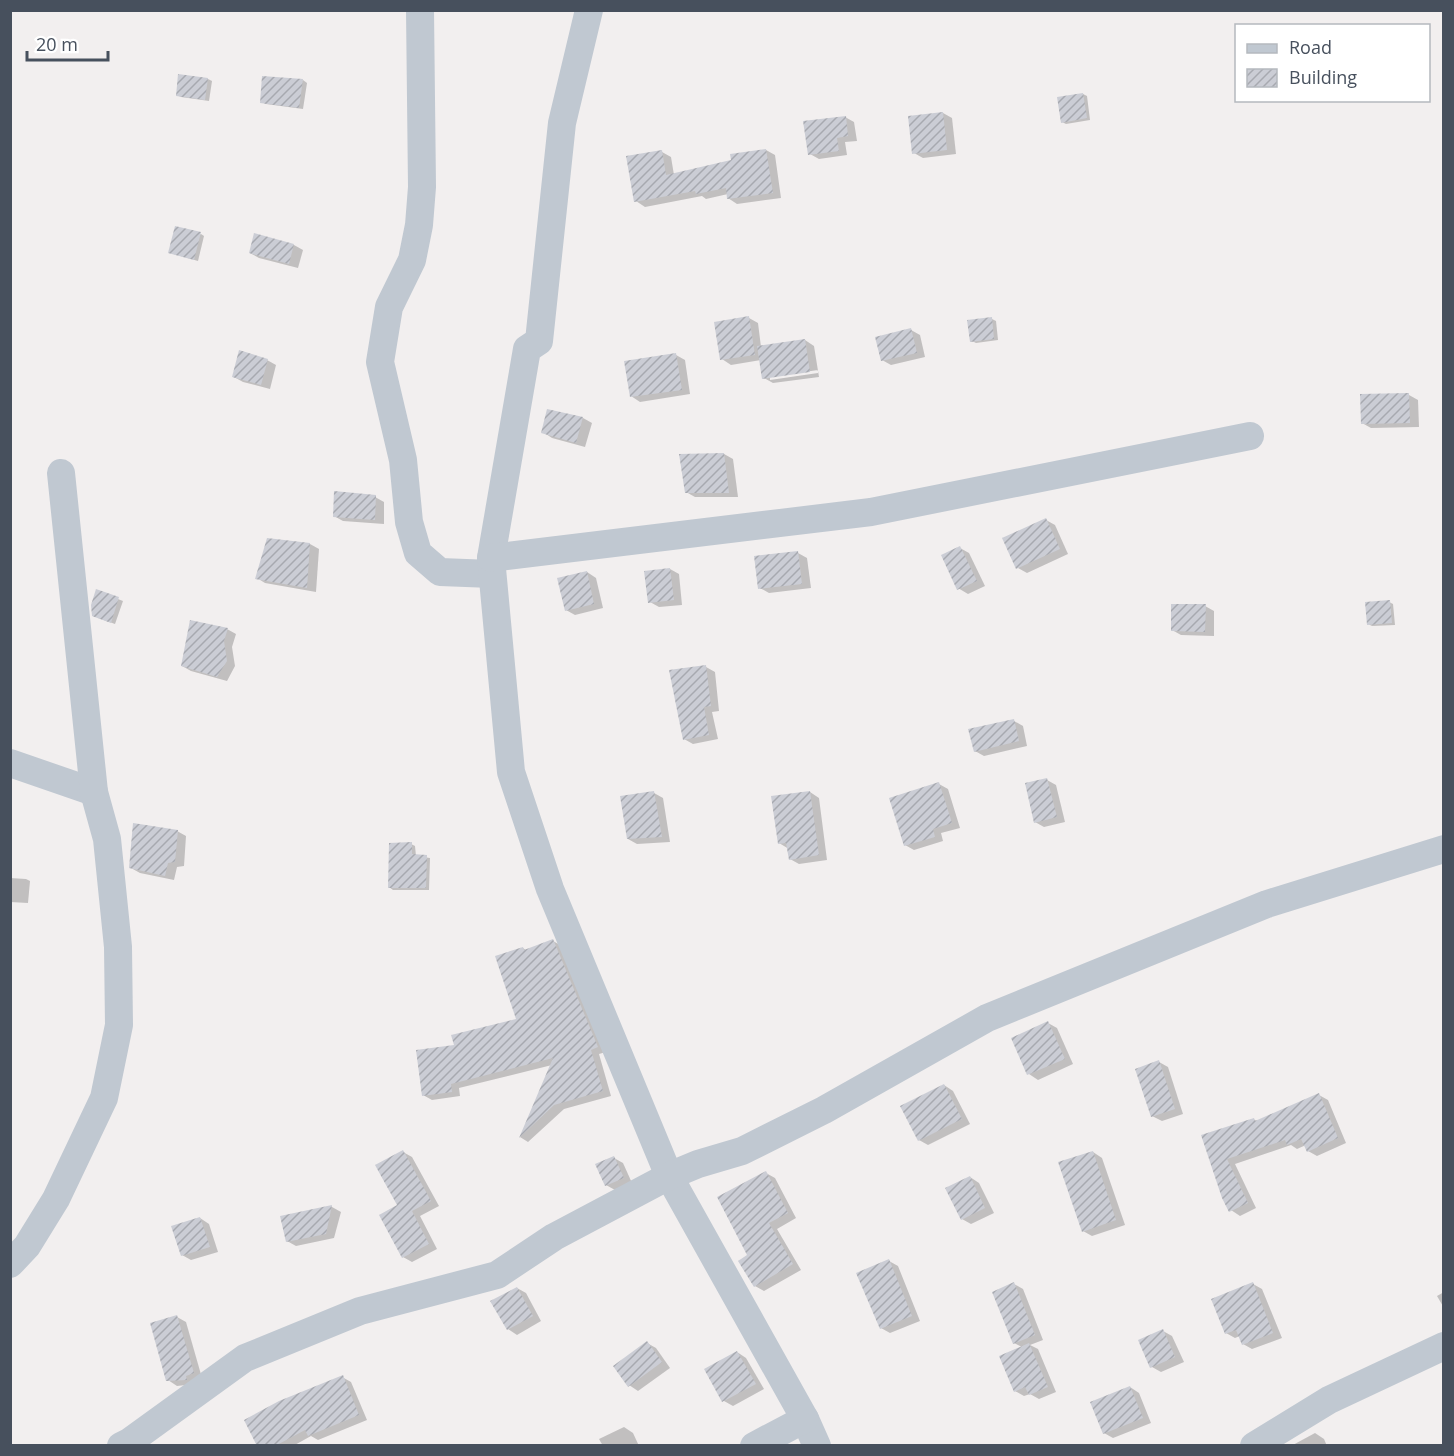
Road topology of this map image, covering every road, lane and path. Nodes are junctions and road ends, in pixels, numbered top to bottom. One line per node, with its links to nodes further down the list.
1 (420, 10): 5 (street)
2 (589, 10): 5 (street)
3 (1250, 436): 5 (street)
4 (61, 473): 7 (street)
5 (492, 566): 9 (street)
6 (10, 763): 7 (street)
7 (94, 792): 10 (street)
8 (1443, 849): 9 (street)
9 (669, 1176): 12 (street); 13 (street)
10 (10, 1264)
11 (1443, 1346): 16 (street)
12 (805, 1419): 14 (street); 15 (street)
13 (121, 1446)
14 (754, 1446)
15 (817, 1446)
16 (1254, 1446)

